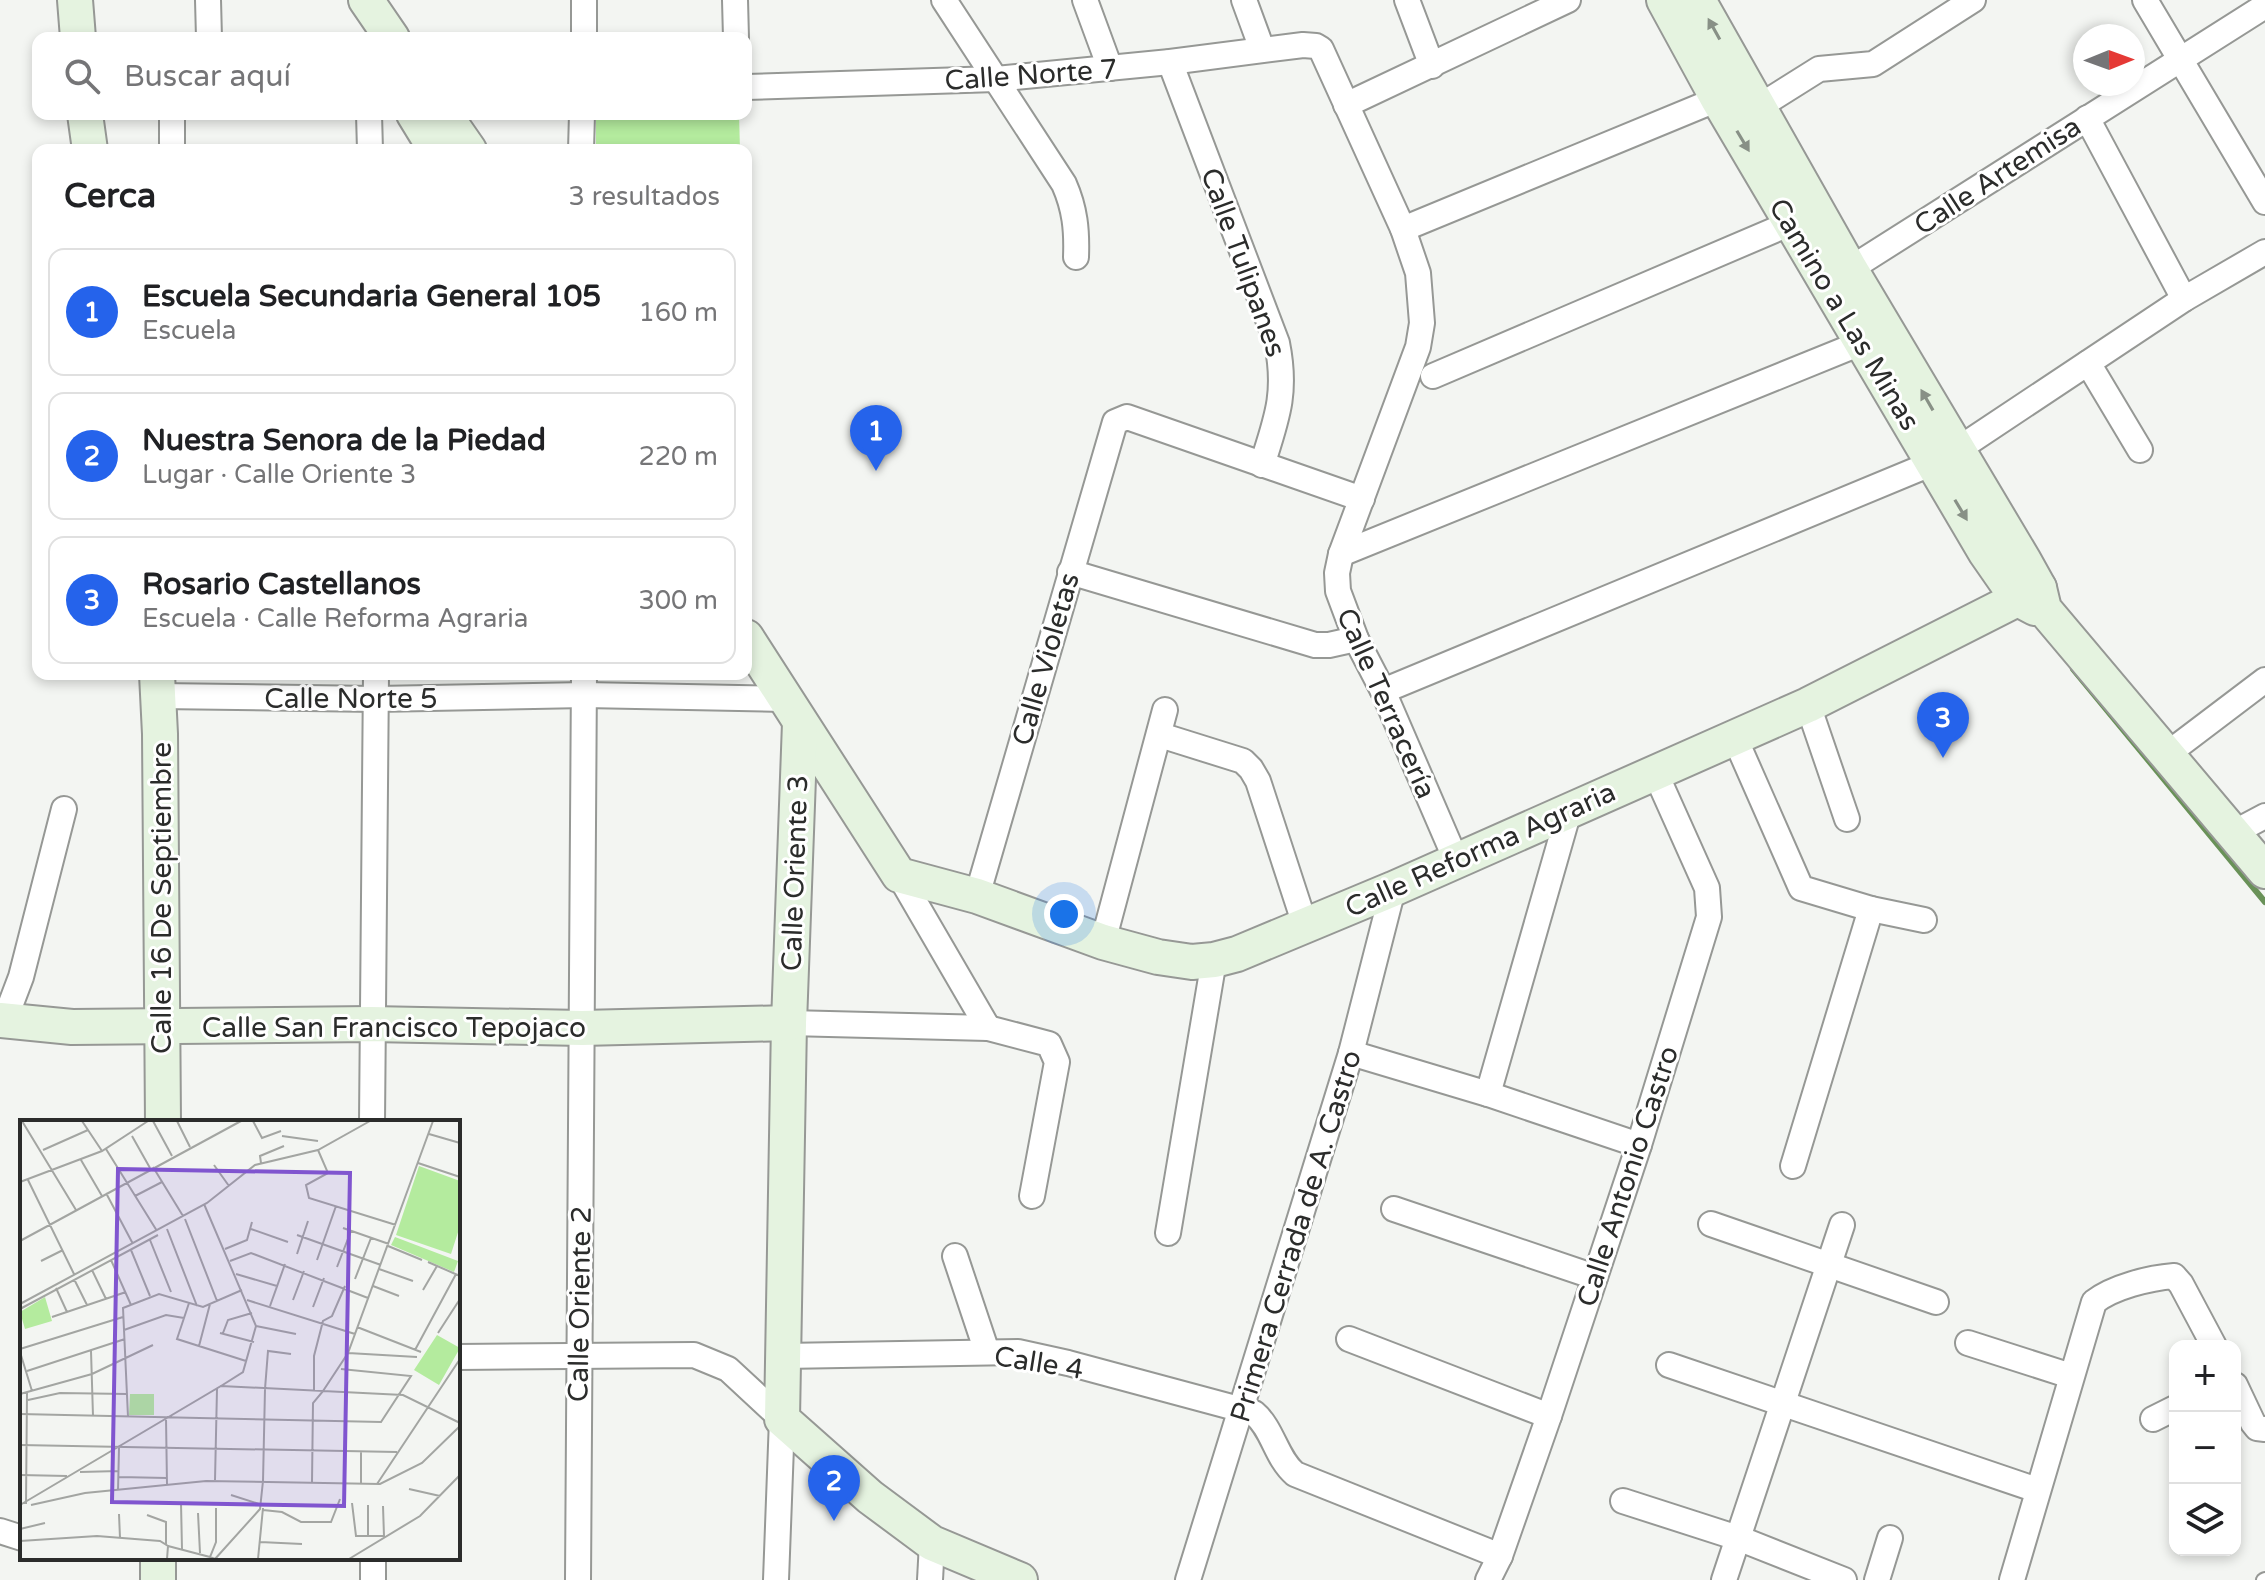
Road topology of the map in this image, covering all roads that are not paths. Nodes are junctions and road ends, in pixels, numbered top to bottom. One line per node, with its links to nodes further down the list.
1 (75, 0): 16 (street)
2 (208, 0): 17 (street)
3 (584, 0): 20 (street)
4 (735, 0): 21 (street)
5 (944, 0): 28 (street)
6 (1085, 0): 27 (street)
7 (1244, 0): 23 (street)
8 (1407, 0): 26 (street)
9 (1568, 0): 26 (street)
10 (1664, 0): 30 (street, Camino a Las Minas)
11 (1698, 0): 32 (street, Camino a Las Minas, one-way to 11)
12 (1973, 0): 32 (street)
13 (2145, 0): 24 (street)
14 (361, 1): 18 (street); 19 (street)
15 (2265, 6): 24 (street, Calle Artemisa)
16 (78, 32)
17 (209, 32)
18 (367, 32)
19 (387, 32)
20 (584, 32)
21 (736, 32)
22 (1316, 46): 23 (street, Calle Norte 7); 31 (street, Calle Terracería)
23 (1262, 49): 25 (street, Calle Norte 7)
24 (2180, 59): 33 (street, Calle Artemisa); 46 (street)
25 (1170, 62): 27 (street, Calle Norte 7); 58 (street, Calle Tulipanes)
26 (1432, 66): 31 (street)
27 (1110, 68): 28 (street, Calle Norte 7)
28 (996, 79): 29 (street, Calle Norte 7); 50 (street)
29 (752, 87)
30 (1718, 99): 47 (street, Camino a Las Minas, one-way to 47); 48 (street)
31 (1346, 105): 48 (street, Calle Terracería)
32 (1757, 108): 51 (street, Camino a Las Minas)
33 (2087, 118): 51 (street, Calle Artemisa); 52 (street)
34 (86, 120): 40 (street)
35 (172, 120): 41 (street)
36 (369, 120): 42 (street)
37 (418, 120): 43 (street)
38 (448, 120): 44 (street)
39 (582, 120): 45 (street)
40 (89, 144)
41 (172, 144)
42 (370, 144)
43 (432, 144)
44 (465, 144)
45 (581, 144)
46 (2265, 202)
47 (1791, 223): 53 (street, Camino a Las Minas); 55 (street)
48 (1403, 229): 59 (street, Calle Terracería)
49 (2265, 252): 52 (street)
50 (1076, 257)
51 (1850, 269): 57 (street, Camino a Las Minas, one-way to 51)
52 (2184, 299): 54 (street)
53 (1861, 343): 57 (street, Camino a Las Minas); 60 (street)
54 (2088, 363): 56 (street); 57 (street)
55 (1433, 376)
56 (2140, 450)
57 (1945, 456): 62 (street, Camino a Las Minas); 69 (street)
58 (1262, 465): 59 (street); 61 (street, Calle Violetas)
59 (1362, 499): 60 (street, Calle Terracería)
60 (1341, 554): 63 (street, Calle Terracería)
61 (1070, 572): 63 (street); 87 (street, Calle Violetas)
62 (2033, 598): 71 (street, Calle Reforma Agraria); 76 (street, Camino a Las Minas)
63 (1356, 639): 69 (street, Calle Terracería)
64 (752, 647): 73 (street)
65 (376, 680): 70 (street)
66 (2265, 680): 76 (street)
67 (584, 684): 70 (street, Calle Norte 5); 73 (street, Calle Norte 5); 97 (street, Calle Oriente 2)
68 (158, 685): 70 (street, Calle Norte 5); 96 (street, Calle 16 De Septiembre)
69 (1383, 691): 83 (street, Calle Terracería)
70 (376, 699): 95 (street)
71 (1808, 705): 75 (street, Calle Reforma Agraria); 81 (street)
72 (1165, 710): 74 (street)
73 (792, 711): 85 (street); 94 (street, Calle Oriente 3)
74 (1160, 735): 90 (street); 91 (street)
75 (1734, 736): 77 (street, Calle Reforma Agraria); 88 (street)
76 (2166, 755): 82 (street, Camino a Las Minas)
77 (1655, 772): 79 (street, Calle Reforma Agraria); 103 (street, Calle Antonio Castro)
78 (64, 809): 93 (street)
79 (1569, 811): 83 (street, Calle Reforma Agraria); 100 (street)
80 (2265, 816): 82 (street)
81 (1847, 819)
82 (2233, 833): 84 (street, Camino a Las Minas)
83 (1456, 860): 86 (street, Calle Reforma Agraria)
84 (2265, 871)
85 (899, 875): 87 (street, Calle Reforma Agraria); 98 (street)
86 (1393, 889): 90 (street, Calle Reforma Agraria); 99 (street, Primera Cerrada de A. Castro)
87 (977, 896): 91 (street, Calle Reforma Agraria)
88 (1871, 909): 89 (street); 104 (street)
89 (1924, 920)
90 (1305, 925): 92 (street, Calle Reforma Agraria)
91 (1103, 942): 92 (street, Calle Reforma Agraria)
92 (1214, 960): 109 (street)
93 (0, 1020): 96 (street, Calle San Francisco Tepojaco)
94 (789, 1023): 97 (street, Calle San Francisco Tepojaco); 98 (street); 119 (street, Calle Oriente 3)
95 (371, 1024): 96 (street, Calle San Francisco Tepojaco); 97 (street, Calle San Francisco Tepojaco); 102 (street)
96 (162, 1026): 101 (street, Calle 16 De Septiembre)
97 (582, 1028): 118 (street, Calle Oriente 2)
98 (988, 1028): 105 (street)
99 (1351, 1053): 100 (street); 125 (street, Primera Cerrada de A. Castro)
100 (1488, 1094): 103 (street)
101 (163, 1120)
102 (372, 1120)
103 (1639, 1145): 112 (street, Calle Antonio Castro)
104 (1793, 1166)
105 (1032, 1196)
106 (1394, 1209): 112 (street)
107 (1711, 1224): 111 (street)
108 (1842, 1225): 111 (street)
109 (1168, 1233)
110 (955, 1256): 117 (street)
111 (1828, 1266): 113 (street); 124 (street)
112 (1595, 1277): 126 (street, Calle Antonio Castro)
113 (1936, 1302)
114 (1349, 1339): 126 (street)
115 (2211, 1340): 122 (street)
116 (1968, 1343): 122 (street)
117 (987, 1352): 119 (street, Calle 4); 125 (street, Calle 4)
118 (579, 1356): 120 (street); 127 (street); 137 (street, Calle Oriente 2)
119 (783, 1356): 127 (street, Calle Oriente 3)
120 (460, 1357)
121 (1669, 1365): 124 (street)
122 (2071, 1376): 129 (street)
123 (2241, 1398): 128 (street)
124 (1784, 1402): 129 (street); 133 (street)
125 (1241, 1411): 136 (street); 141 (street, Primera Cerrada de A. Castro)
126 (1549, 1416): 136 (street, Calle Antonio Castro)
127 (782, 1419): 135 (street); 138 (street)
128 (2265, 1429)
129 (2037, 1490): 146 (street)
130 (1623, 1501): 133 (street)
131 (0, 1531): 132 (street)
132 (20, 1537)
133 (1738, 1538): 143 (street); 144 (street)
134 (1890, 1538): 145 (street)
135 (932, 1543): 139 (street); 140 (street)
136 (1500, 1556): 142 (street, Calle Antonio Castro)
137 (578, 1580)
138 (776, 1580)
139 (930, 1580)
140 (1020, 1580)
141 (1188, 1580)
142 (1488, 1580)
143 (1724, 1580)
144 (1844, 1580)
145 (1877, 1580)
146 (2012, 1580)

